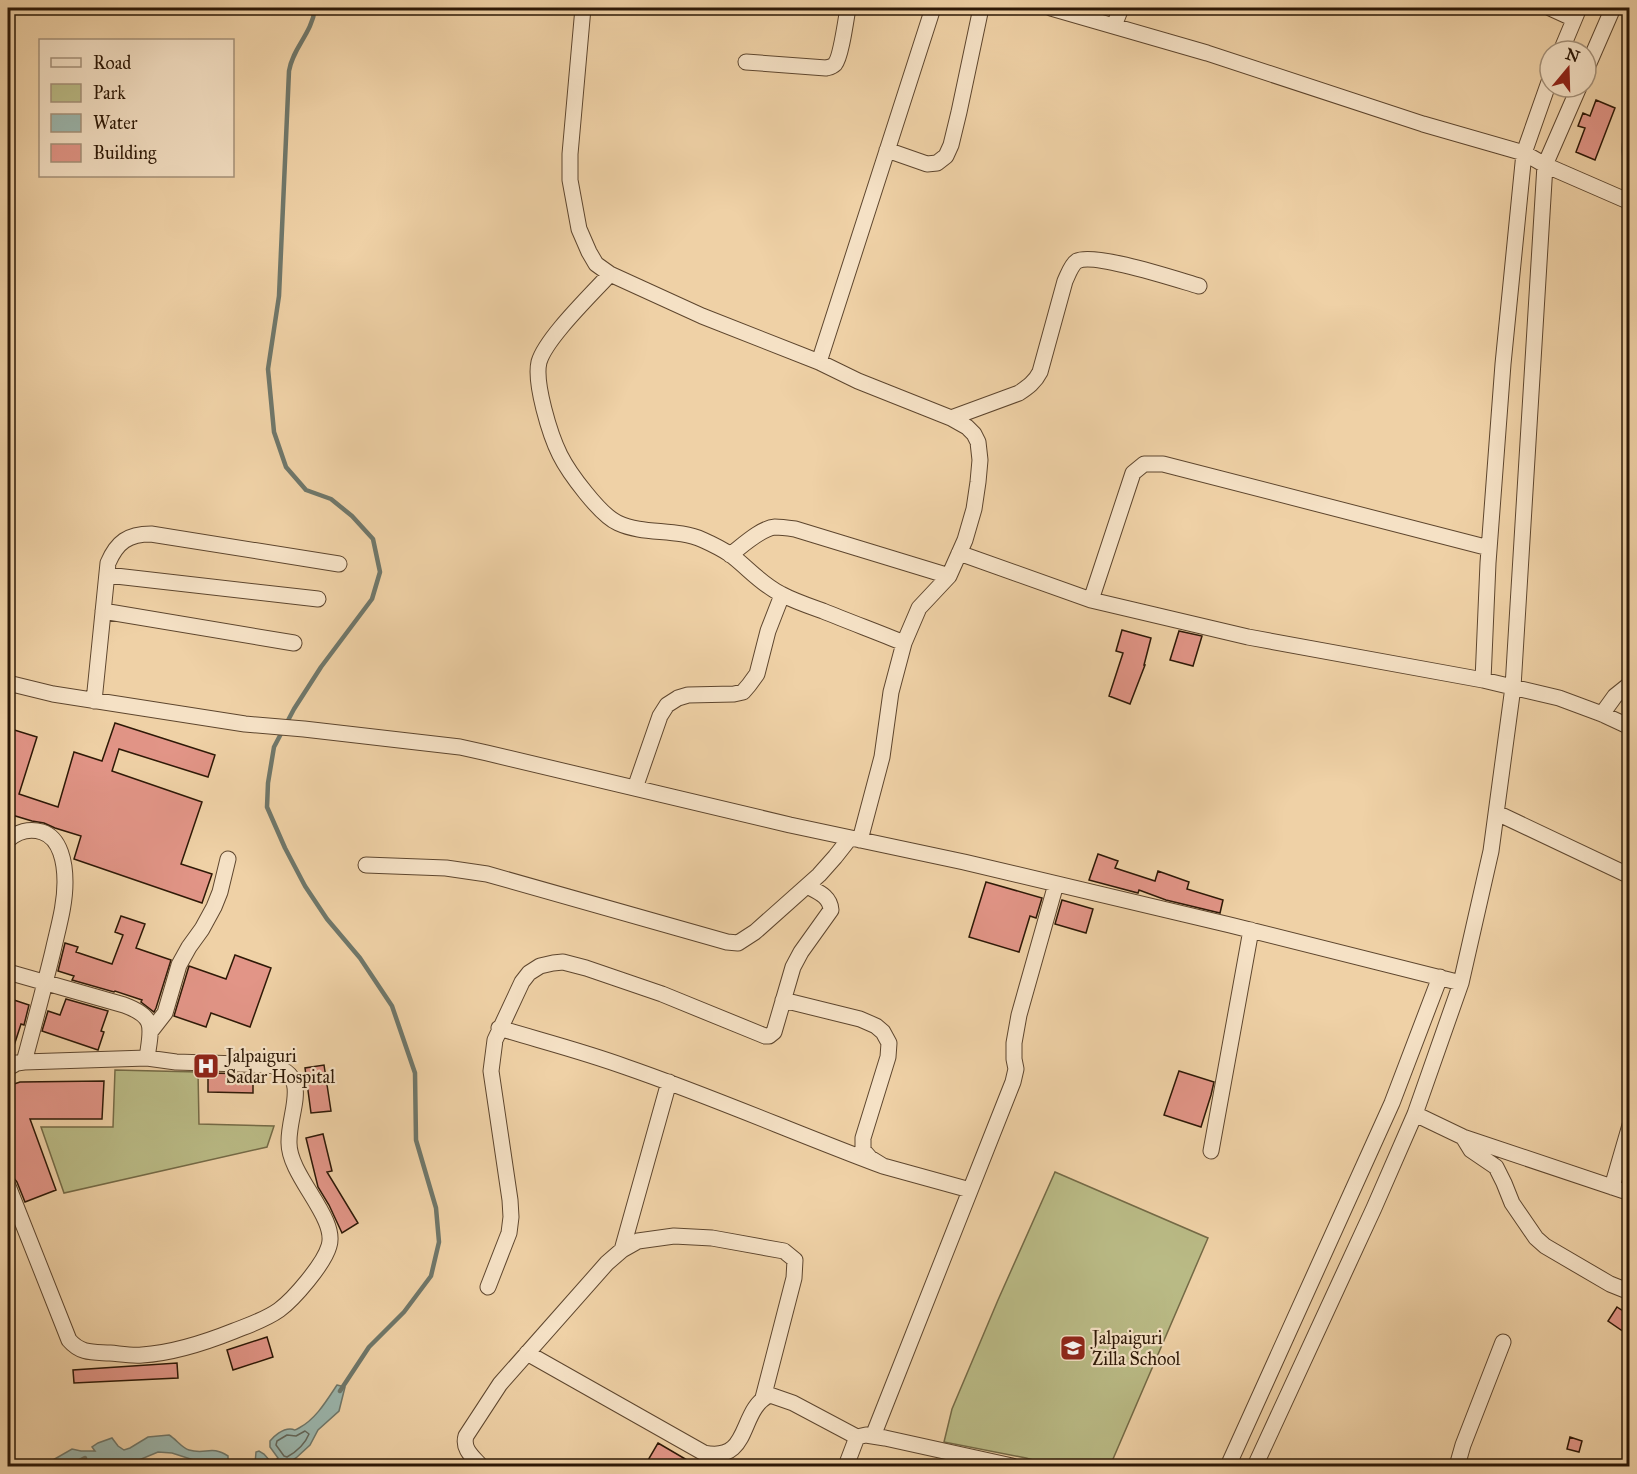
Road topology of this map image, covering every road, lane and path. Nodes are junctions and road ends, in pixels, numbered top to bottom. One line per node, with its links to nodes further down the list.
1 (583, 8): 20 (street)
2 (848, 8): 13 (street)
3 (933, 8): 16 (street)
4 (981, 8): 16 (street)
5 (1051, 8): 10 (street)
6 (1120, 8): 10 (street)
7 (1550, 8): 9 (street)
8 (1613, 8): 12 (street)
9 (1577, 13): 11 (street)
10 (1114, 26): 17 (street)
11 (1566, 39)
12 (1598, 42)
13 (746, 62)
14 (1543, 99): 17 (street)
15 (1574, 99): 18 (street)
16 (887, 150): 22 (street)
17 (1524, 153): 18 (street); 24 (street)
18 (1545, 165): 19 (street); 39 (street)
19 (1629, 202)
20 (610, 274): 22 (street); 26 (street)
21 (1199, 286): 23 (street)
22 (819, 362): 23 (street)
23 (951, 418): 25 (street)
24 (1489, 548): 32 (street); 36 (street)
25 (959, 553): 29 (street); 32 (street)
26 (730, 555): 29 (street); 30 (street)
27 (339, 564): 28 (street)
28 (106, 575): 31 (street); 33 (street)
29 (950, 576): 35 (street)
30 (782, 596): 35 (street); 43 (street)
31 (318, 599)
32 (1091, 600): 36 (street)
33 (103, 611): 34 (street); 40 (street)
34 (294, 643)
35 (904, 643): 45 (street)
36 (1483, 680): 39 (street)
37 (8, 683): 40 (street)
38 (1629, 684): 41 (street)
39 (1513, 687): 41 (street); 44 (street)
40 (94, 701): 43 (street)
41 (1602, 714): 42 (street)
42 (1629, 728)
43 (635, 788): 45 (street)
44 (1497, 813): 49 (street); 55 (street)
45 (855, 838): 50 (street); 51 (street)
46 (8, 840): 56 (street)
47 (228, 859): 59 (street)
48 (366, 865): 51 (street)
49 (1629, 876)
50 (1056, 884): 52 (street); 71 (street)
51 (807, 886): 57 (street)
52 (1251, 930): 54 (street); 67 (street)
53 (8, 972): 56 (street)
54 (1440, 977): 55 (street); 85 (street)
55 (1461, 983): 64 (street)
56 (45, 984): 59 (street); 61 (street)
57 (783, 999): 58 (street); 68 (street)
58 (499, 1028): 63 (street); 74 (street)
59 (151, 1031): 60 (street)
60 (147, 1058): 61 (street); 69 (street)
61 (24, 1062): 62 (street)
62 (8, 1068)
63 (669, 1082): 68 (street); 73 (street)
64 (1414, 1114): 66 (street); 86 (street)
65 (1629, 1125): 70 (street)
66 (1463, 1137): 70 (street); 75 (street)
67 (1211, 1151)
68 (883, 1166): 71 (street)
69 (8, 1186)
70 (1612, 1187): 72 (street)
71 (970, 1190): 79 (street)
72 (1629, 1193)
73 (622, 1250): 77 (street); 78 (street)
74 (488, 1287)
75 (1629, 1292)
76 (1503, 1342): 87 (street)
77 (527, 1353): 81 (street); 82 (street)
78 (763, 1398): 80 (street); 81 (street)
79 (873, 1436): 80 (street); 84 (street)
80 (857, 1437): 83 (street)
81 (701, 1460)
82 (481, 1467)
83 (846, 1467)
84 (1012, 1467)
85 (1228, 1467)
86 (1255, 1467)
87 (1457, 1467)

